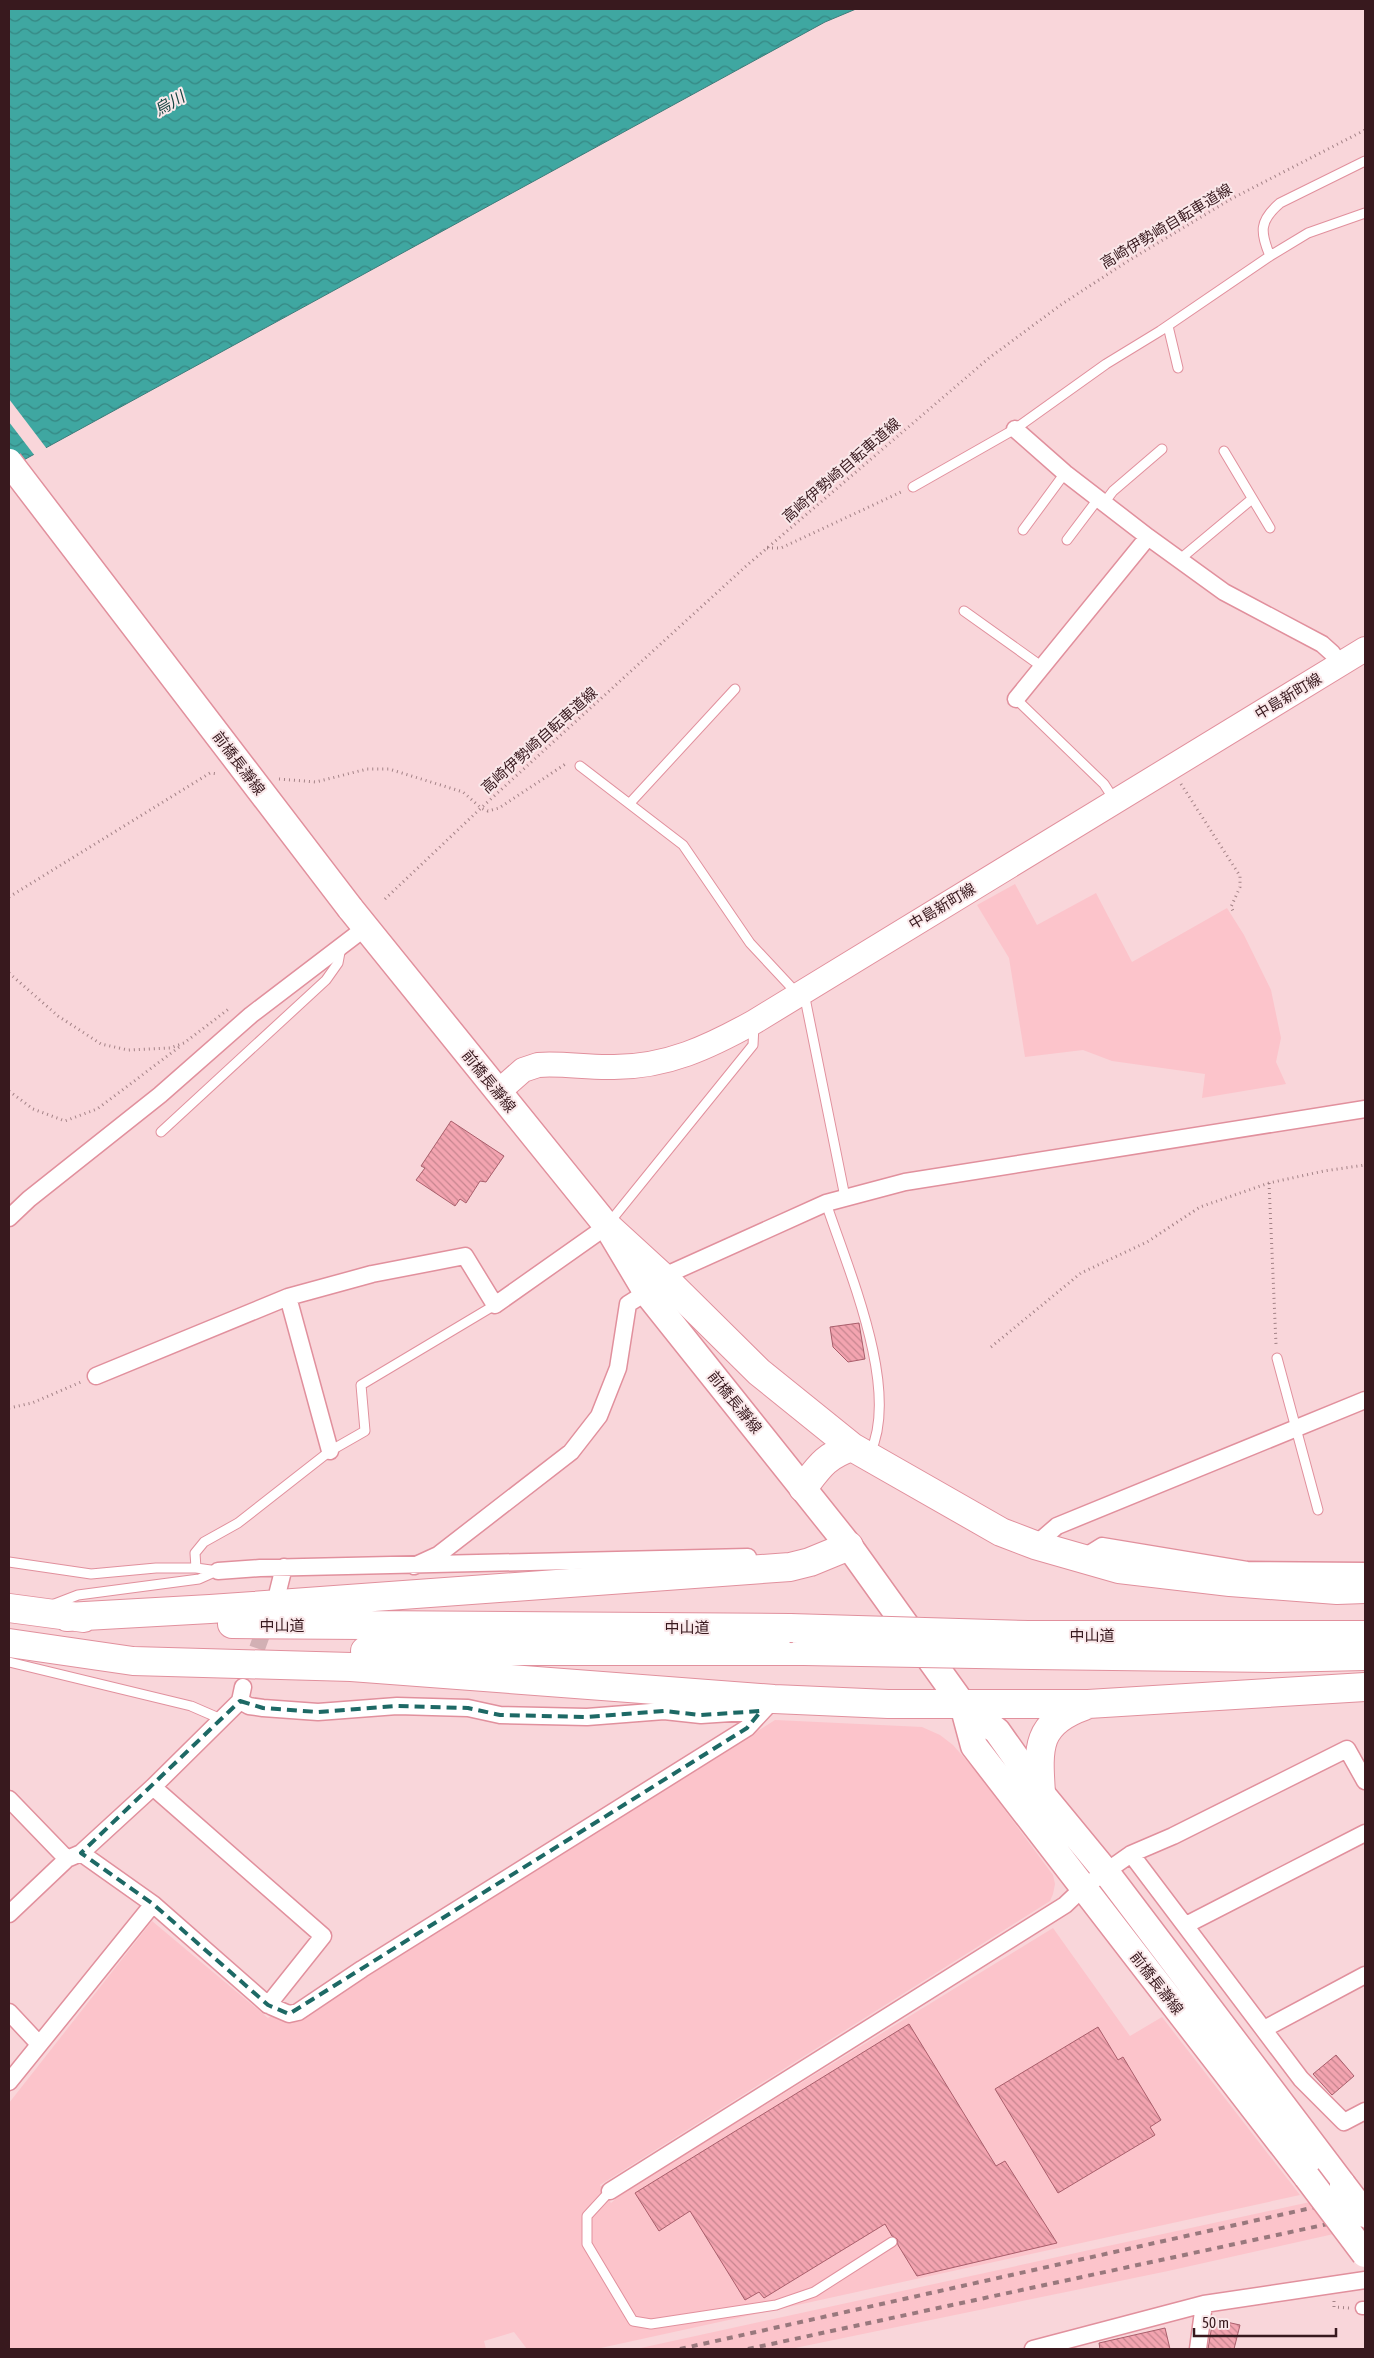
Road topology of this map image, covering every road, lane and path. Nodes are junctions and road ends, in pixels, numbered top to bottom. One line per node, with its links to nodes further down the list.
1 (1365, 130): 19 (path, 高崎伊勢崎自転車道線)
2 (1365, 161): 4 (lane)
3 (1365, 214): 4 (lane)
4 (1270, 256): 5 (lane)
5 (1168, 326): 6 (lane); 7 (lane)
6 (1178, 368)
7 (1015, 429): 11 (street); 12 (lane)
8 (1162, 449): 14 (lane)
9 (1224, 451): 13 (lane)
10 (9, 462): 34 (main road, 前橋長瀞線, bridge)
11 (1065, 473): 14 (street); 16 (lane)
12 (912, 487): 19 (path)
13 (1252, 499): 15 (lane); 20 (lane)
14 (1101, 501): 17 (street); 18 (lane)
15 (1270, 528)
16 (1023, 530)
17 (1148, 537): 20 (street); 24 (street)
18 (1068, 540)
19 (767, 548): 31 (path, 高崎伊勢崎自転車道線)
20 (1179, 560): 23 (street)
21 (964, 611): 24 (lane)
22 (1365, 648): 23 (main road, 中島新町線)
23 (1340, 664): 28 (main road, 中島新町線)
24 (1042, 666): 26 (street)
25 (735, 689): 30 (lane)
26 (1016, 699): 29 (lane)
27 (580, 766): 30 (lane); 31 (path)
28 (1170, 768): 29 (main road, 中島新町線); 33 (path)
29 (1115, 801): 37 (main road, 中島新町線)
30 (630, 803): 37 (lane)
31 (481, 808): 32 (path, 高崎伊勢崎自転車道線)
32 (385, 898)
33 (1234, 913)
34 (358, 918): 35 (street); 42 (main road, 前橋長瀞線)
35 (341, 946): 44 (lane); 49 (street)
36 (9, 973): 40 (path)
37 (798, 994): 39 (main road, 中島新町線); 47 (lane)
38 (236, 1004): 40 (path)
39 (754, 1022): 42 (main road, 中島新町線); 50 (lane)
40 (184, 1043): 41 (path)
41 (9, 1091)
42 (498, 1092): 50 (main road, 前橋長瀞線)
43 (1365, 1109): 47 (street)
44 (161, 1132)
45 (1365, 1165): 46 (path)
46 (1269, 1183): 54 (path); 55 (path)
47 (846, 1197): 48 (street)
48 (826, 1203): 51 (street); 61 (lane)
49 (9, 1218)
50 (607, 1226): 51 (highway); 53 (street)
51 (657, 1286): 61 (highway); 62 (main road, 前橋長瀞線); 69 (street)
52 (288, 1297): 53 (street); 56 (street); 60 (street)
53 (495, 1305): 60 (lane)
54 (991, 1347)
55 (1277, 1358): 59 (lane)
56 (96, 1376): 58 (path)
57 (1365, 1400): 59 (street)
58 (9, 1408)
59 (1296, 1427): 63 (lane); 64 (street)
60 (330, 1451): 70 (lane)
61 (860, 1453): 62 (highway); 64 (highway)
62 (803, 1488): 65 (main road, 前橋長瀞線)
63 (1318, 1510)
64 (1035, 1545): 67 (highway)
65 (850, 1546): 77 (highway); 85 (main road, 前橋長瀞線)
66 (761, 1557): 69 (street)
67 (1082, 1559): 73 (street); 74 (highway)
68 (9, 1562): 70 (lane)
69 (414, 1566): 71 (street)
70 (196, 1568): 72 (lane)
71 (284, 1568): 72 (street); 75 (street)
72 (218, 1571): 76 (lane)
73 (1365, 1571)
74 (1365, 1589)
75 (278, 1591)
76 (21, 1610): 77 (highway, 中山道)
77 (67, 1617): 81 (highway, 中山道, bridge)
78 (9, 1630): 81 (highway, 中山道, bridge)
79 (1365, 1635): 81 (highway, 中山道)
80 (9, 1644): 87 (highway)
81 (1031, 1645): 82 (highway, 中山道)
82 (1365, 1656)
83 (9, 1662): 88 (lane)
84 (1365, 1687): 86 (highway)
85 (963, 1704): 86 (highway); 87 (highway); 91 (main road, 前橋長瀞線); 97 (main road, 前橋長瀞線)
86 (1088, 1704): 91 (highway)
87 (767, 1705): 88 (street); 102 (street)
88 (221, 1720): 90 (street)
89 (1365, 1781): 94 (street)
90 (153, 1787): 95 (street); 102 (street)
91 (1042, 1793): 96 (main road, 前橋長瀞線)
92 (9, 1799): 95 (street)
93 (1365, 1832): 100 (street)
94 (1131, 1854): 96 (street); 100 (street)
95 (74, 1856): 98 (street); 99 (street)
96 (1106, 1872): 97 (street); 109 (main road, 前橋長瀞線, bridge)
97 (1084, 1887): 108 (street); 111 (main road, 前橋長瀞線, bridge)
98 (153, 1904): 102 (street); 105 (street)
99 (9, 1914)
100 (1186, 1925): 104 (street)
101 (1365, 1975): 104 (street)
102 (268, 2005)
103 (9, 2012): 105 (street)
104 (1264, 2029): 107 (street)
105 (38, 2044): 106 (street)
106 (9, 2082)
107 (1365, 2111)
108 (610, 2191): 110 (lane)
109 (1365, 2214)
110 (892, 2242)
111 (1365, 2254)
112 (1363, 2283): 114 (street)
113 (1342, 2298): 115 (path)
114 (1204, 2304): 116 (street); 117 (street)
115 (1364, 2308)
116 (1033, 2349)
117 (1198, 2349)

